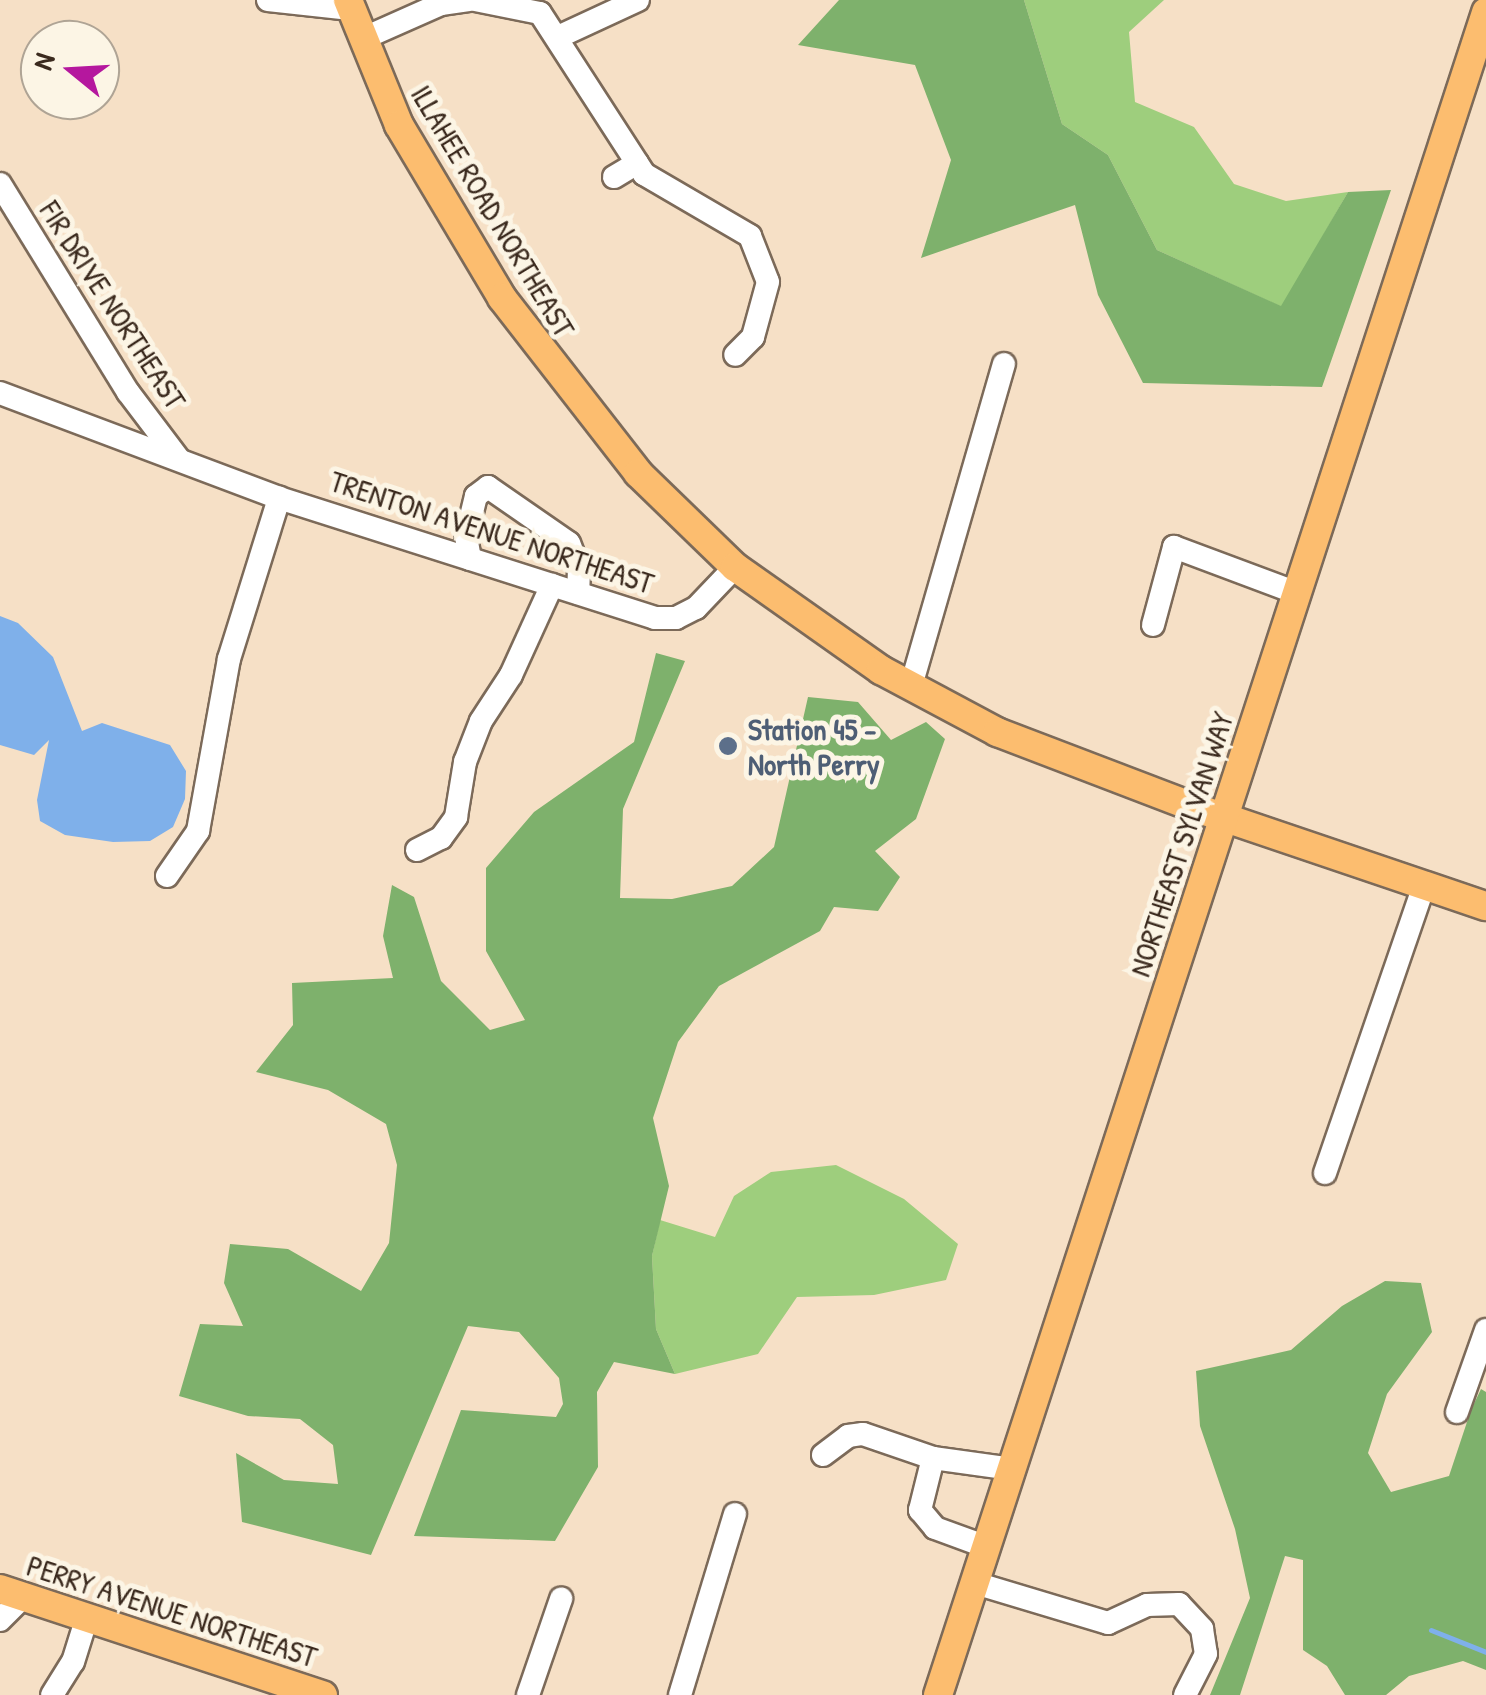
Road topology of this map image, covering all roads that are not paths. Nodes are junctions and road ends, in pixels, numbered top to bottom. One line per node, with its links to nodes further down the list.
1 (268, 0): 4 (street)
2 (472, 0): 6 (street); 7 (street)
3 (638, 0): 6 (street)
4 (350, 4): 7 (main road, ILLAHEE ROAD NORTHEAST)
5 (1486, 12): 19 (main road, NORTHEAST SYLVAN WAY)
6 (558, 37): 8 (street)
7 (362, 40): 17 (main road, ILLAHEE ROAD NORTHEAST)
8 (637, 163): 9 (street); 11 (street)
9 (614, 176)
10 (0, 184): 14 (street, FIR DRIVE NORTHEAST)
11 (736, 355)
12 (1004, 364): 22 (street)
13 (0, 393): 14 (street, TRENTON AVENUE NORTHEAST)
14 (178, 458): 15 (street, TRENTON AVENUE NORTHEAST)
15 (279, 498): 16 (street, TRENTON AVENUE NORTHEAST); 25 (street)
16 (470, 559): 18 (street, TRENTON AVENUE NORTHEAST); 20 (street)
17 (735, 568): 20 (street, TRENTON AVENUE NORTHEAST); 22 (main road)
18 (552, 585): 20 (street, TRENTON AVENUE NORTHEAST); 24 (street)
19 (1296, 593): 21 (street); 23 (main road, NORTHEAST SYLVAN WAY)
20 (578, 594)
21 (1153, 625)
22 (911, 686): 23 (main road)
23 (1224, 817): 26 (main road); 33 (main road, NORTHEAST SYLVAN WAY)
24 (416, 850)
25 (168, 876)
26 (1424, 885): 27 (main road); 28 (street)
27 (1486, 906)
28 (1325, 1173)
29 (1486, 1330): 30 (street)
30 (1457, 1412)
31 (823, 1455): 32 (street)
32 (934, 1458): 33 (street); 35 (street)
33 (1012, 1469): 35 (main road, NORTHEAST SYLVAN WAY)
34 (736, 1514): 44 (street)
35 (987, 1546): 36 (main road, NORTHEAST SYLVAN WAY)
36 (975, 1583): 45 (main road, NORTHEAST SYLVAN WAY); 46 (street)
37 (12, 1592): 39 (main road, PERRY AVENUE NORTHEAST); 40 (street)
38 (561, 1599): 43 (street)
39 (86, 1617): 41 (street); 42 (main road, PERRY AVENUE NORTHEAST)
40 (0, 1620)
41 (52, 1695)
42 (323, 1695)
43 (528, 1695)
44 (680, 1695)
45 (938, 1695)
46 (1185, 1695)

